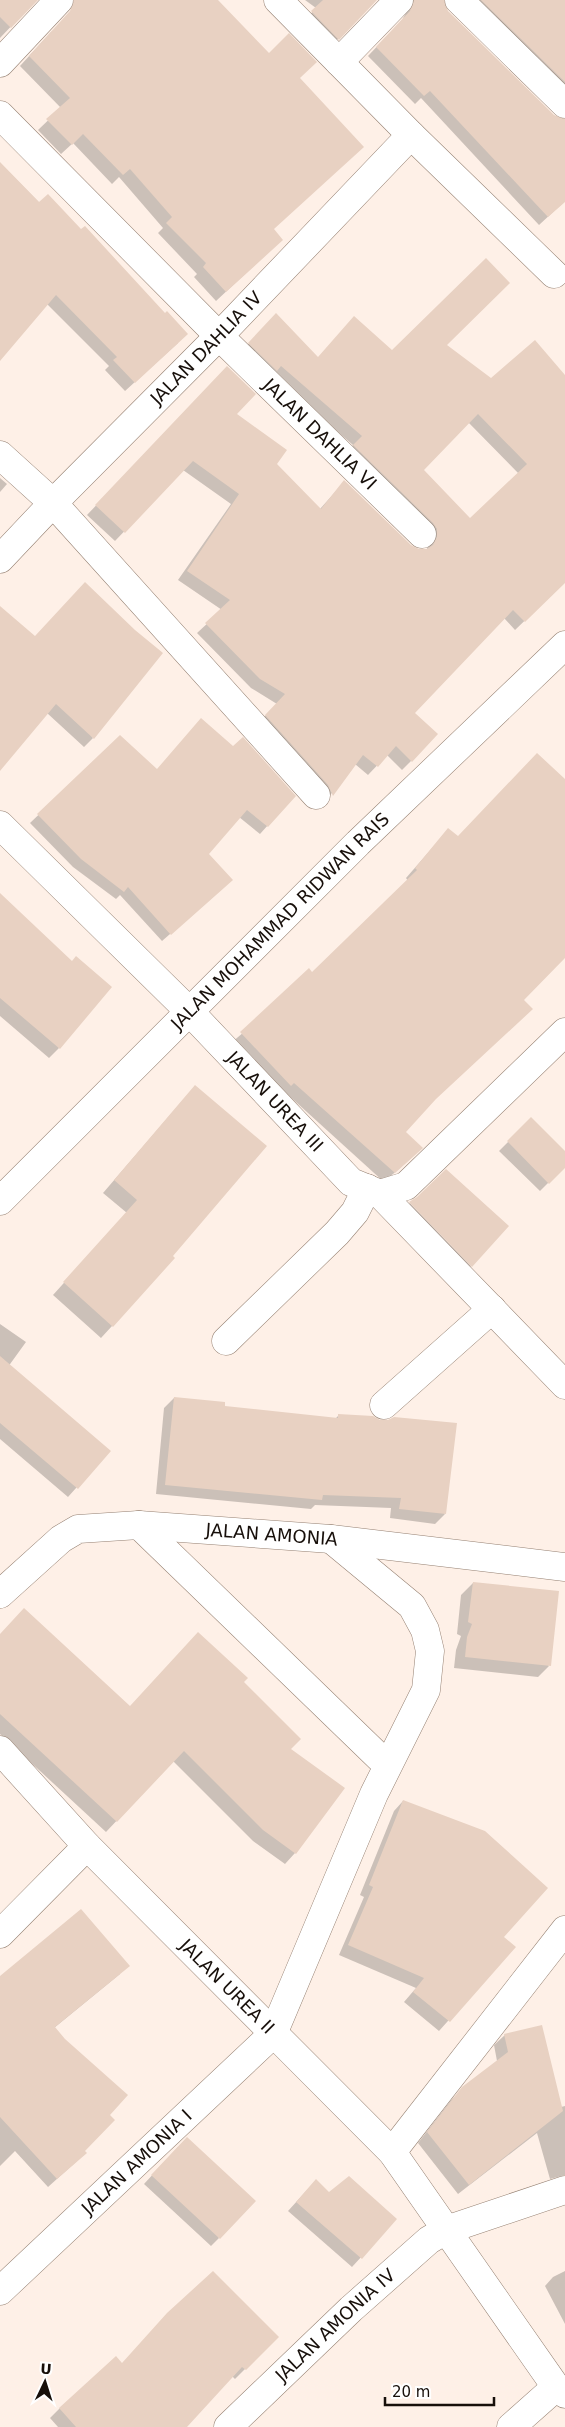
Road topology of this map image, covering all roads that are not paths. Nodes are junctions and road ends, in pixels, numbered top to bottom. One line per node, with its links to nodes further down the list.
1 (59, 0): 5 (street)
2 (278, 0): 6 (street)
3 (399, 0): 6 (street)
4 (459, 0): 7 (street)
5 (0, 62)
6 (339, 62): 9 (street)
7 (565, 104)
8 (0, 115): 11 (street, JALAN DAHLIA VI)
9 (411, 135): 10 (street); 11 (street, JALAN DAHLIA IV)
10 (561, 275)
11 (219, 336): 13 (street, JALAN DAHLIA IV); 14 (street, JALAN DAHLIA VI)
12 (0, 455): 13 (street)
13 (53, 503): 15 (street, JALAN DAHLIA IV); 17 (street)
14 (422, 534)
15 (0, 560)
16 (565, 645): 19 (street, JALAN MOHAMMAD RIDWAN RAIS)
17 (316, 795)
18 (0, 825): 19 (street, JALAN UREA III)
19 (189, 1011): 21 (street, JALAN UREA III); 22 (street, JALAN MOHAMMAD RIDWAN RAIS)
20 (565, 1032): 21 (street)
21 (373, 1191): 23 (street, JALAN UREA III); 24 (street)
22 (0, 1200)
23 (492, 1309): 25 (street, JALAN UREA III); 26 (street)
24 (226, 1341)
25 (565, 1385)
26 (384, 1405)
27 (139, 1525): 28 (street, JALAN AMONIA); 30 (street, JALAN AMONIA); 32 (street)
28 (331, 1539): 29 (street, JALAN AMONIA); 32 (street)
29 (565, 1568)
30 (0, 1594)
31 (0, 1750): 33 (street, JALAN UREA II)
32 (387, 1765): 36 (street)
33 (87, 1846): 35 (street); 36 (street, JALAN UREA II)
34 (565, 1930): 37 (street)
35 (0, 1934)
36 (273, 2034): 37 (street, JALAN UREA II); 40 (street, JALAN AMONIA I)
37 (392, 2152): 39 (street, JALAN UREA II)
38 (565, 2190): 39 (street, JALAN AMONIA IV)
39 (446, 2230): 41 (street, JALAN UREA II); 42 (street, JALAN AMONIA IV)
40 (0, 2291)
41 (553, 2394): 43 (street)
42 (228, 2427)
43 (511, 2427)

